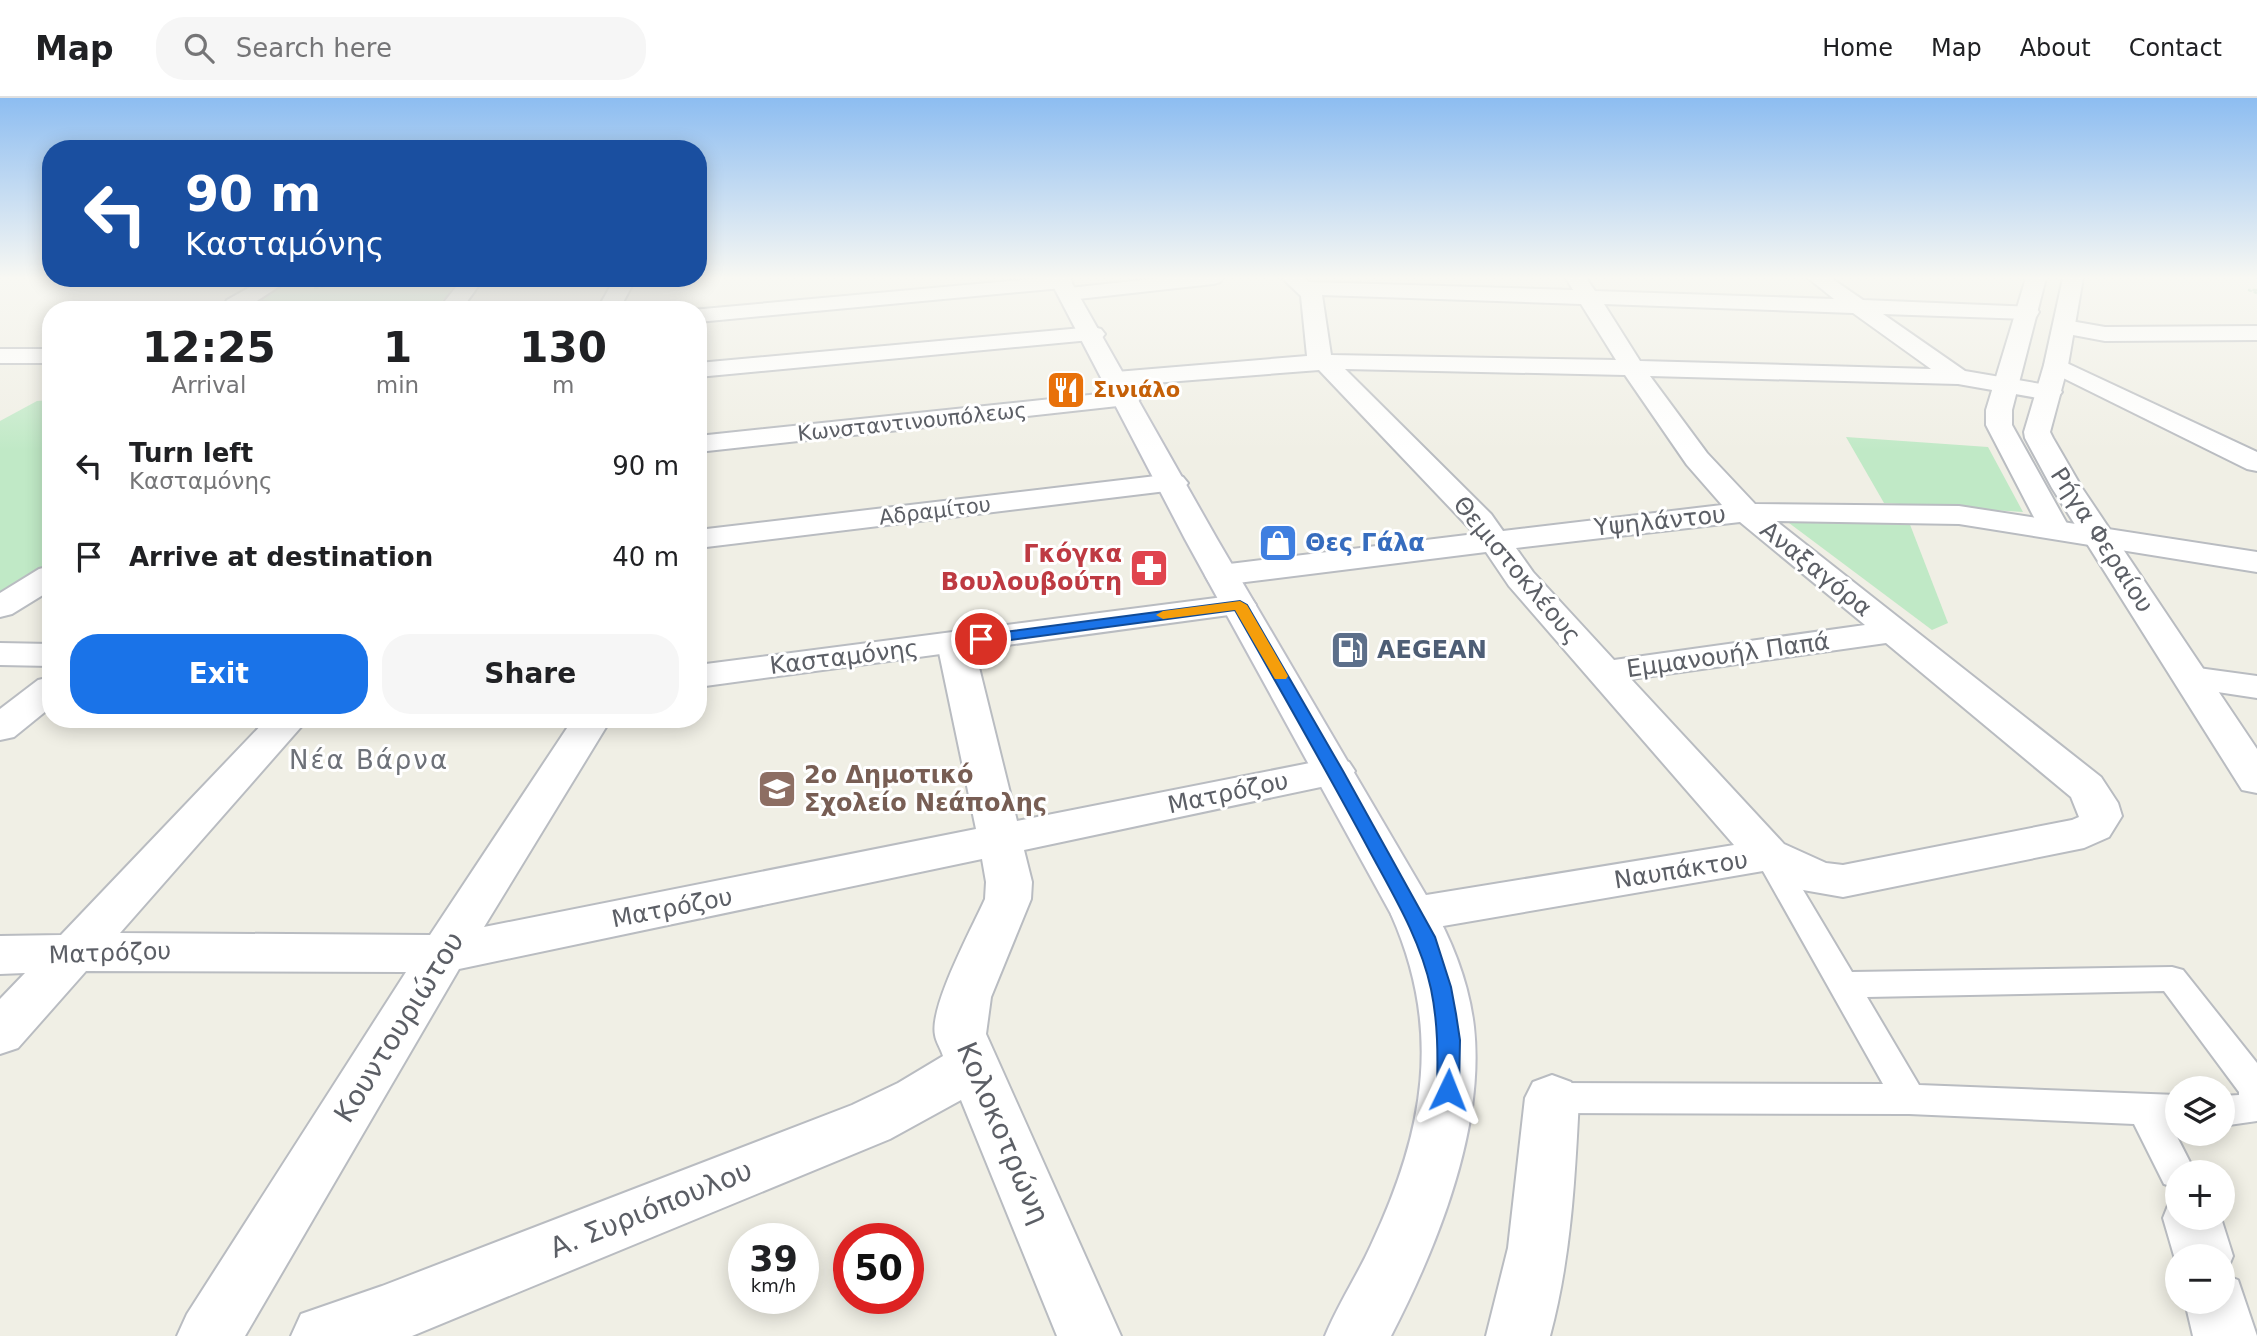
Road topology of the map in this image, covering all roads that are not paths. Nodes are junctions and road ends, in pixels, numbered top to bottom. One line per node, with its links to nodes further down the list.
1 (1074, 336): 13 (street)
2 (1094, 336): 18 (street)
3 (1316, 336): 12 (street, Θεμιστοκλέους)
4 (1612, 336): 14 (street, Αναξαγόρα)
5 (1900, 336): 15 (street)
6 (2021, 336): 17 (street, Ρήγα Φεραίου)
7 (2063, 336): 16 (street, Ρήγα Φεραίου)
8 (2233, 336): 9 (street)
9 (2257, 347)
10 (0, 356): 11 (street)
11 (42, 356)
12 (1324, 362): 14 (street, Κωνσταντινουπόλεως); 18 (street, Κωνσταντινουπόλεως); 26 (street, Θεμιστοκλέους)
13 (707, 369)
14 (1633, 369): 15 (street, Κωνσταντινουπόλεως); 22 (street, Αναξαγόρα)
15 (1958, 377): 17 (street, Κωνσταντινουπόλεως)
16 (2052, 378): 17 (street, Κωνσταντινουπόλεως); 20 (street, Κωνσταντινουπόλεως); 24 (street, Ρήγα Φεραίου)
17 (2006, 384): 23 (street, Ρήγα Φεραίου)
18 (1121, 389): 19 (street, Κωνσταντινουπόλεως); 21 (street)
19 (707, 443)
20 (2257, 463)
21 (1173, 483): 25 (street, Αδραμίτου); 29 (street)
22 (1746, 512): 23 (street, Υψηλάντου); 26 (street, Υψηλάντου); 31 (street, Αναξαγόρα)
23 (2055, 529): 24 (street, Υψηλάντου)
24 (2099, 537): 27 (street, Υψηλάντου); 38 (street, Ρήγα Φεραίου)
25 (707, 538)
26 (1496, 540): 29 (street, Υψηλάντου); 36 (street, Θεμιστοκλέους)
27 (2257, 562)
28 (42, 581): 30 (street)
29 (1231, 590): 32 (street, Κασταμόνης); 43 (street)
30 (0, 607)
31 (1894, 632): 36 (street, Εμμανουήλ Παπά); 45 (street, Αναξαγόρα)
32 (955, 643): 37 (street, Κασταμόνης); 46 (street, Κολοκοτρώνη)
33 (0, 654): 34 (street)
34 (42, 661)
35 (42, 669): 40 (street)
36 (1604, 672): 47 (street, Θεμιστοκλέους)
37 (707, 675)
38 (2191, 678): 39 (street); 44 (street, Ρήγα Φεραίου)
39 (2257, 687)
40 (0, 728)
41 (281, 728): 49 (street)
42 (586, 728): 50 (street, Κουντουριώτου)
43 (1335, 771): 46 (street, Ματρόζου); 48 (street)
44 (2257, 780)
45 (2101, 816): 47 (street, Ναυπάκτου)
46 (1000, 841): 50 (street, Ματρόζου); 54 (street, Κολοκοτρώνη)
47 (1768, 855): 48 (street, Ναυπάκτου); 52 (lane)
48 (1414, 914): 65 (street)
49 (75, 953): 50 (street, Ματρόζου); 51 (street, Ματρόζου); 53 (street)
50 (443, 954): 62 (street, Κουντουριώτου)
51 (0, 955)
52 (1843, 985): 56 (lane); 58 (lane)
53 (0, 1033)
54 (972, 1065): 63 (street, Α. Συριόπουλου); 64 (street, Κολοκοτρώνη)
55 (1552, 1098): 56 (lane); 61 (street)
56 (1909, 1098): 57 (lane)
57 (2160, 1109): 59 (lane)
58 (2235, 1111)
59 (2174, 1160)
60 (2219, 1314): 66 (street)
61 (1528, 1331)
62 (209, 1336)
63 (323, 1336)
64 (1089, 1336)
65 (1357, 1336)
66 (2224, 1336)

